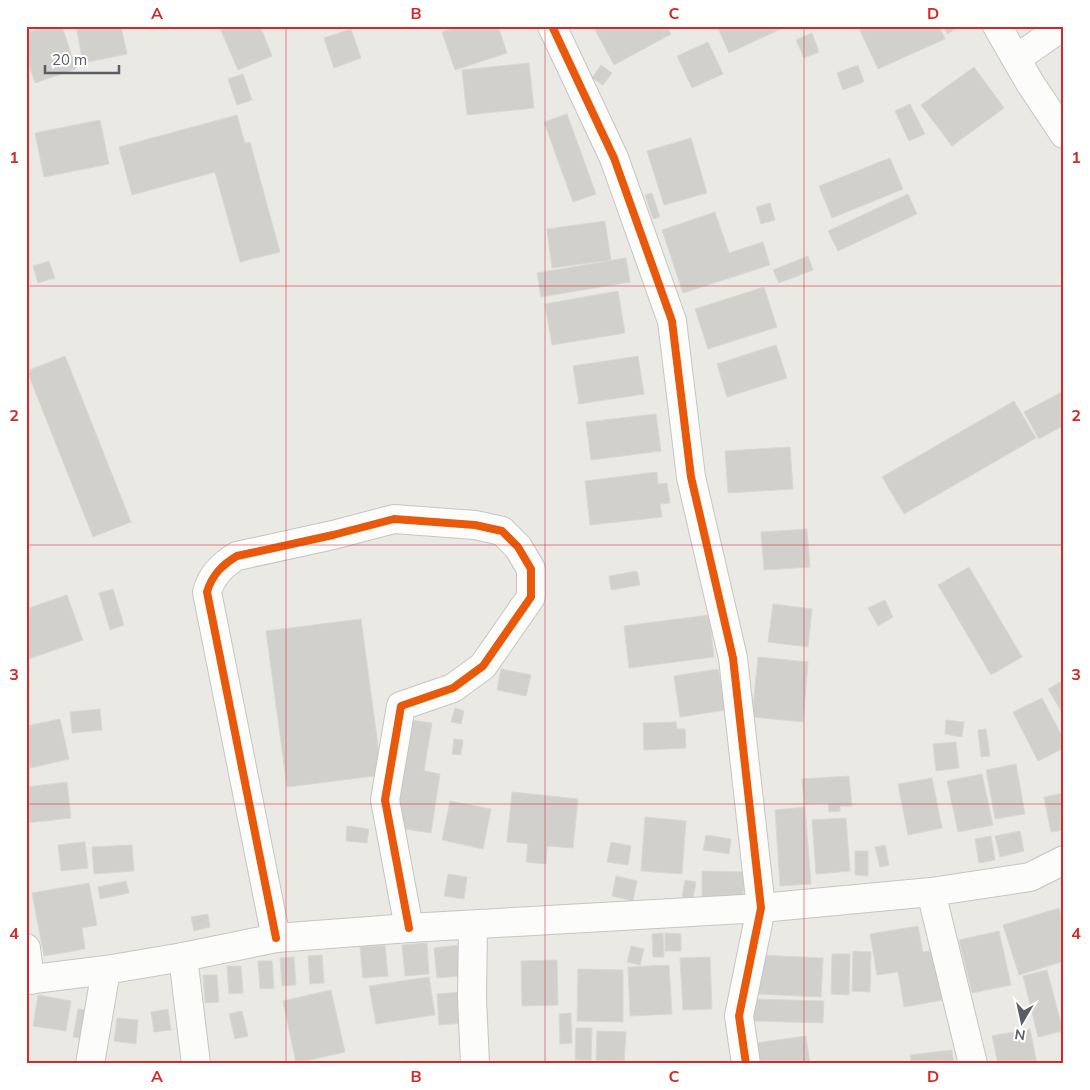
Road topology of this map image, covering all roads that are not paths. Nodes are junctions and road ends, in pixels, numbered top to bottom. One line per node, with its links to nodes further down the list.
1 (552, 26): 8 (street)
2 (997, 26): 4 (street)
3 (1063, 26): 4 (street)
4 (1016, 58): 5 (street)
5 (1064, 134)
6 (1064, 860): 7 (street)
7 (931, 892): 8 (street); 20 (street)
8 (761, 908): 9 (street); 19 (street)
9 (473, 925): 10 (street); 18 (street)
10 (409, 928): 11 (street); 11 (street)
11 (276, 938): 13 (street)
12 (26, 948): 15 (street)
13 (183, 957): 14 (street); 17 (street)
14 (106, 970): 15 (street); 16 (street)
15 (28, 980)
16 (90, 1064)
17 (196, 1064)
18 (475, 1064)
19 (746, 1064)
20 (973, 1064)

